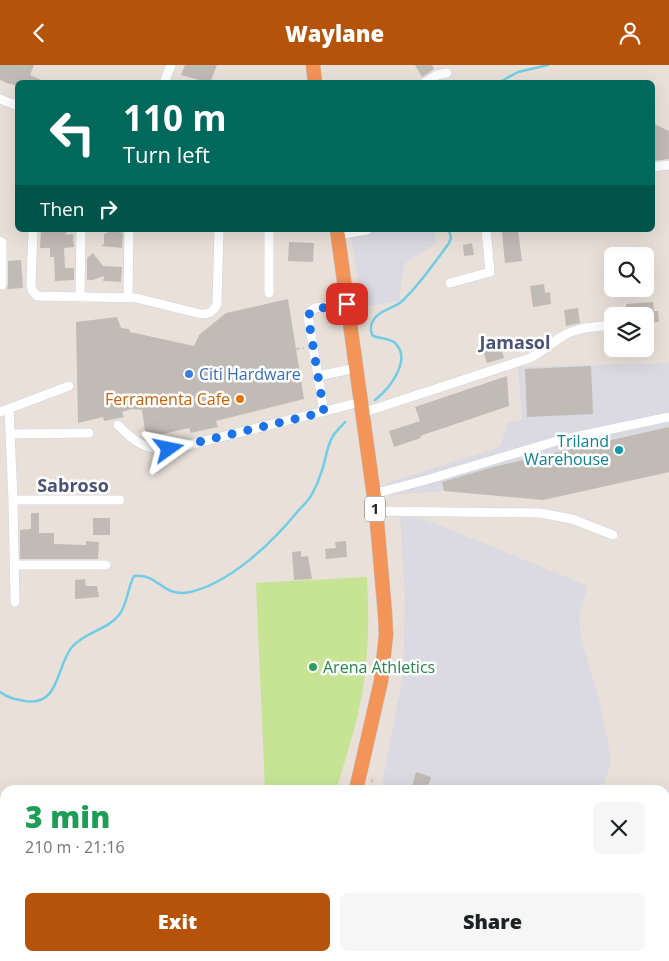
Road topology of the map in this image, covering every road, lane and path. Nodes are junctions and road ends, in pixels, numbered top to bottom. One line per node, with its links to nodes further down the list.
1 (171, 65): 4 (street)
2 (313, 65): 5 (highway)
3 (447, 73): 6 (street)
4 (165, 80)
5 (315, 80)
6 (428, 80)
7 (0, 99): 8 (street)
8 (15, 105)
9 (669, 165): 10 (street)
10 (655, 167)
11 (33, 232): 22 (street)
12 (81, 232): 22 (street)
13 (129, 232): 23 (street)
14 (219, 232): 23 (street)
15 (269, 232): 21 (street)
16 (337, 232): 24 (highway, 1)
17 (486, 232): 19 (street)
18 (0, 241): 20 (street)
19 (450, 283)
20 (2, 285)
21 (269, 293)
22 (80, 297): 23 (street)
23 (128, 297)
24 (347, 304): 26 (highway, 1); 27 (street)
25 (604, 326): 29 (street)
26 (356, 368): 27 (street); 29 (highway, 1)
27 (318, 376): 31 (street)
28 (68, 386): 30 (street)
29 (361, 408): 31 (street); 36 (highway, 1)
30 (4, 411): 35 (street)
31 (324, 412): 33 (street)
32 (669, 417): 36 (street)
33 (118, 425)
34 (89, 433): 35 (street)
35 (10, 434): 37 (street)
36 (373, 494): 39 (highway, 1)
37 (13, 499): 38 (street); 41 (street)
38 (120, 500)
39 (376, 511): 40 (street); 44 (highway, 1)
40 (613, 535)
41 (14, 565): 42 (street); 43 (street)
42 (106, 565)
43 (14, 602)
44 (357, 785)

